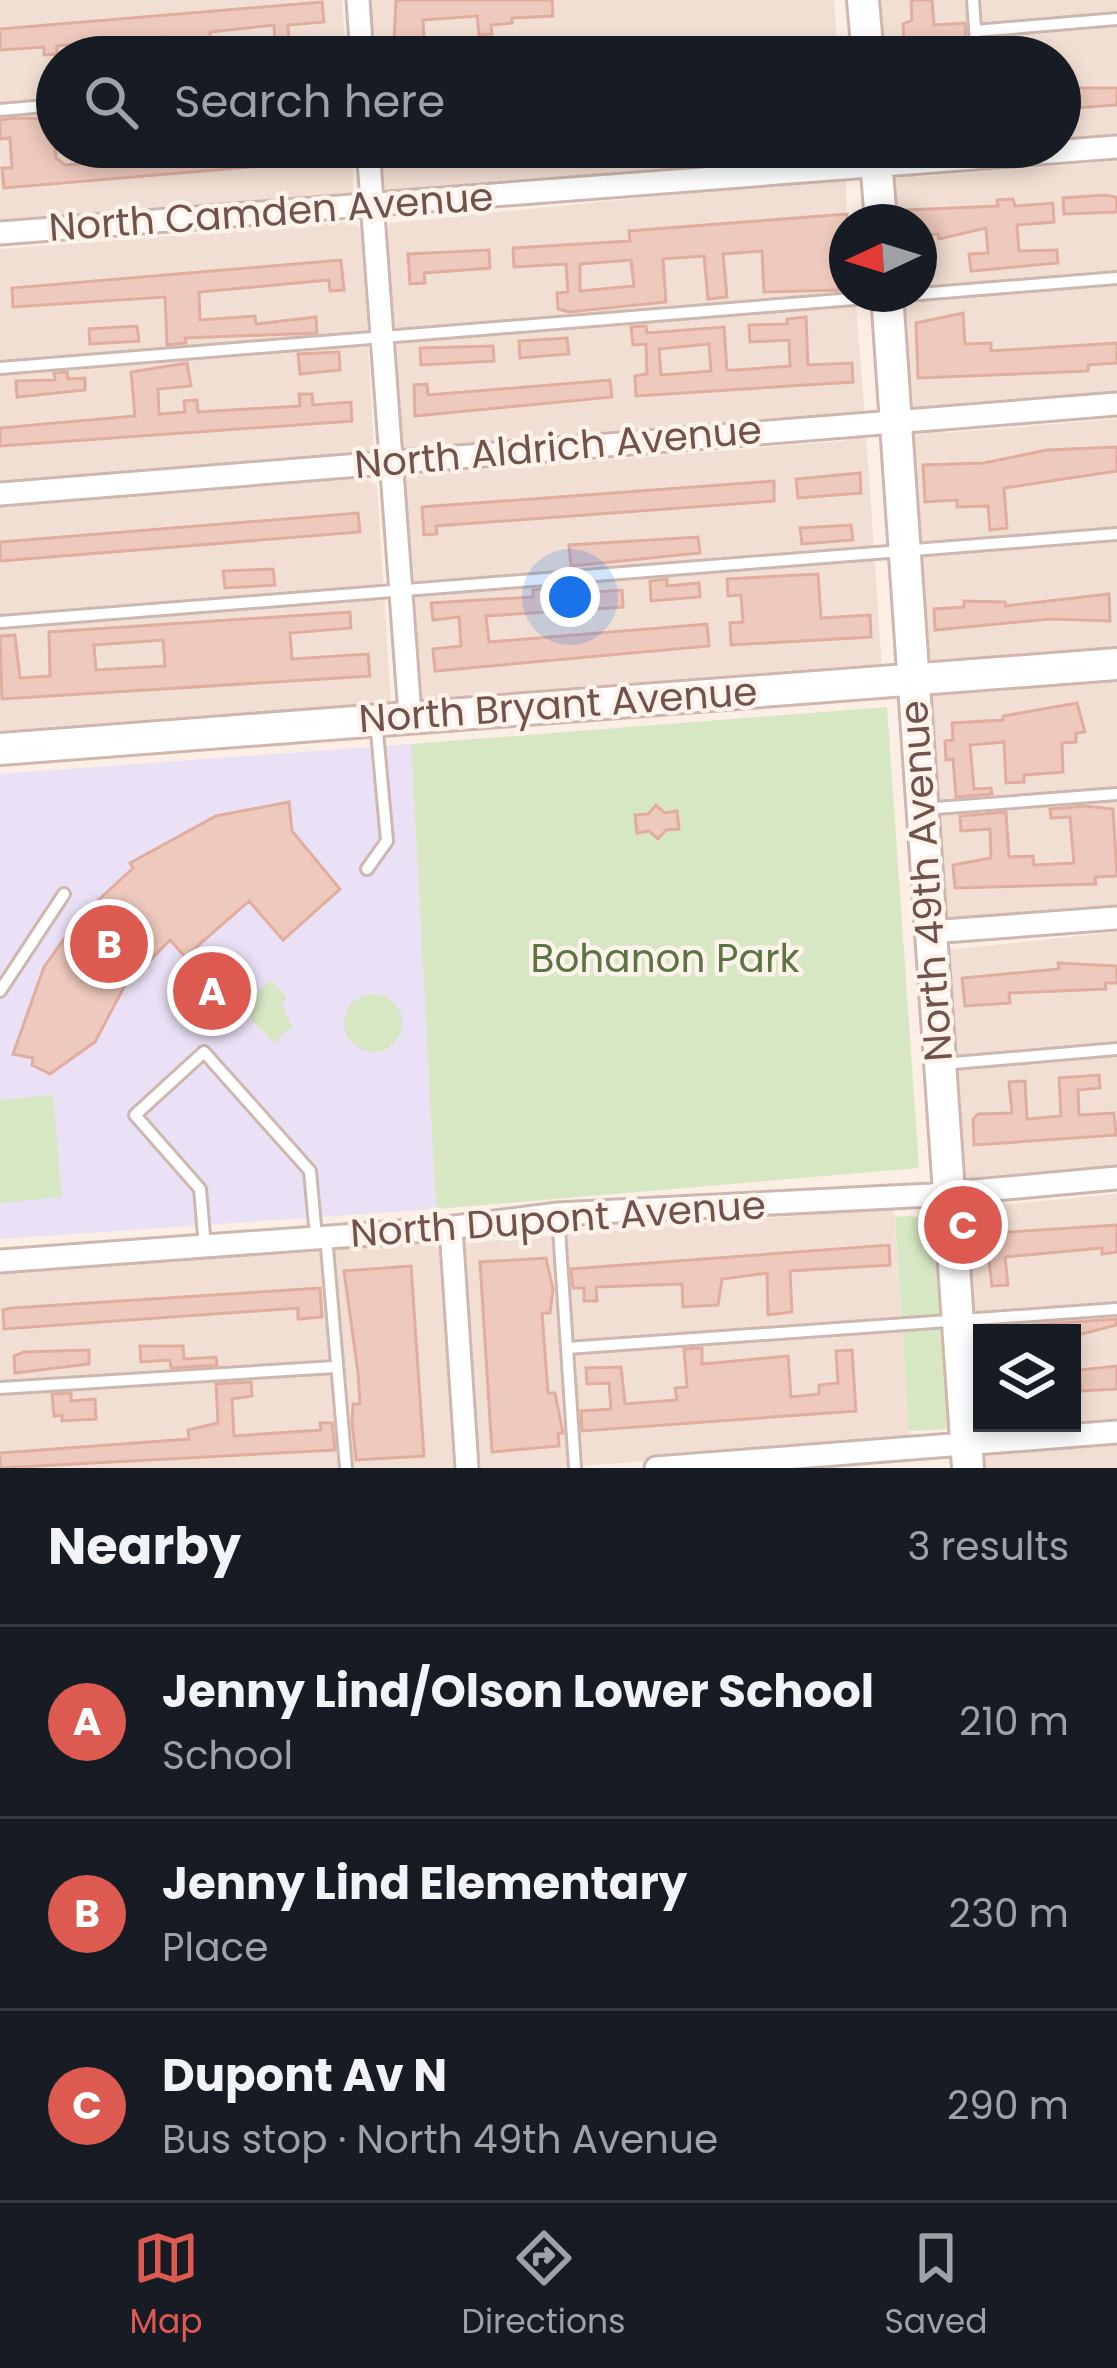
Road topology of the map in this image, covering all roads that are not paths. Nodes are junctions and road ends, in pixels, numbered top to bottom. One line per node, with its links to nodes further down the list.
1 (358, 0): 6 (street)
2 (863, 0): 7 (street)
3 (973, 0): 5 (lane)
4 (1117, 19): 5 (lane)
5 (975, 31): 8 (lane)
6 (361, 36)
7 (866, 36)
8 (975, 36)
9 (36, 107): 10 (lane)
10 (0, 110)
11 (1117, 147): 12 (street, North Camden Avenue)
12 (1081, 148)
13 (369, 168): 17 (street)
14 (753, 168): 17 (street, North Camden Avenue)
15 (877, 168): 16 (street)
16 (880, 204)
17 (372, 205): 18 (street, North Camden Avenue); 23 (street)
18 (0, 233)
19 (1117, 278): 20 (lane)
20 (937, 292)
21 (829, 301): 23 (lane)
22 (901, 312): 26 (street, North 49th Avenue)
23 (382, 338): 24 (lane); 27 (street)
24 (0, 368)
25 (1117, 404): 26 (street, North Aldrich Avenue)
26 (894, 420): 27 (street, North Aldrich Avenue); 30 (street, North 49th Avenue)
27 (391, 460): 28 (street, North Aldrich Avenue); 31 (street)
28 (0, 494)
29 (1117, 534): 30 (lane)
30 (902, 551): 31 (lane); 34 (street, North 49th Avenue)
31 (401, 590): 32 (lane); 35 (street)
32 (0, 622)
33 (1117, 664): 34 (street, North Bryant Avenue)
34 (913, 680): 35 (street, North Bryant Avenue); 39 (street, North 49th Avenue)
35 (410, 715): 36 (street, North Bryant Avenue)
36 (375, 718): 37 (street, North Bryant Avenue); 40 (lane)
37 (0, 749)
38 (1117, 794): 39 (lane)
39 (922, 809): 43 (street, North 49th Avenue)
40 (367, 869)
41 (64, 894): 44 (lane)
42 (1117, 918): 43 (street)
43 (930, 932): 46 (street, North 49th Avenue)
44 (0, 991)
45 (1117, 1049): 46 (lane)
46 (939, 1064): 48 (street, North 49th Avenue)
47 (1117, 1178): 48 (street, North Dupont Avenue)
48 (948, 1193): 49 (street, North Dupont Avenue); 55 (street, North 49th Avenue)
49 (558, 1214): 50 (street, North Dupont Avenue); 56 (lane)
50 (451, 1228): 51 (street, North Dupont Avenue); 62 (street)
51 (321, 1237): 52 (street, North Dupont Avenue); 52 (lane); 57 (lane)
52 (205, 1246): 53 (street, North Dupont Avenue)
53 (0, 1261)
54 (1117, 1309): 55 (lane)
55 (957, 1322): 56 (lane); 60 (street, North 49th Avenue)
56 (567, 1348): 63 (lane)
57 (334, 1367): 58 (lane); 61 (lane)
58 (0, 1388)
59 (1117, 1432): 60 (street)
60 (967, 1456): 64 (street)
61 (346, 1468)
62 (467, 1468)
63 (575, 1468)
64 (656, 1468)

